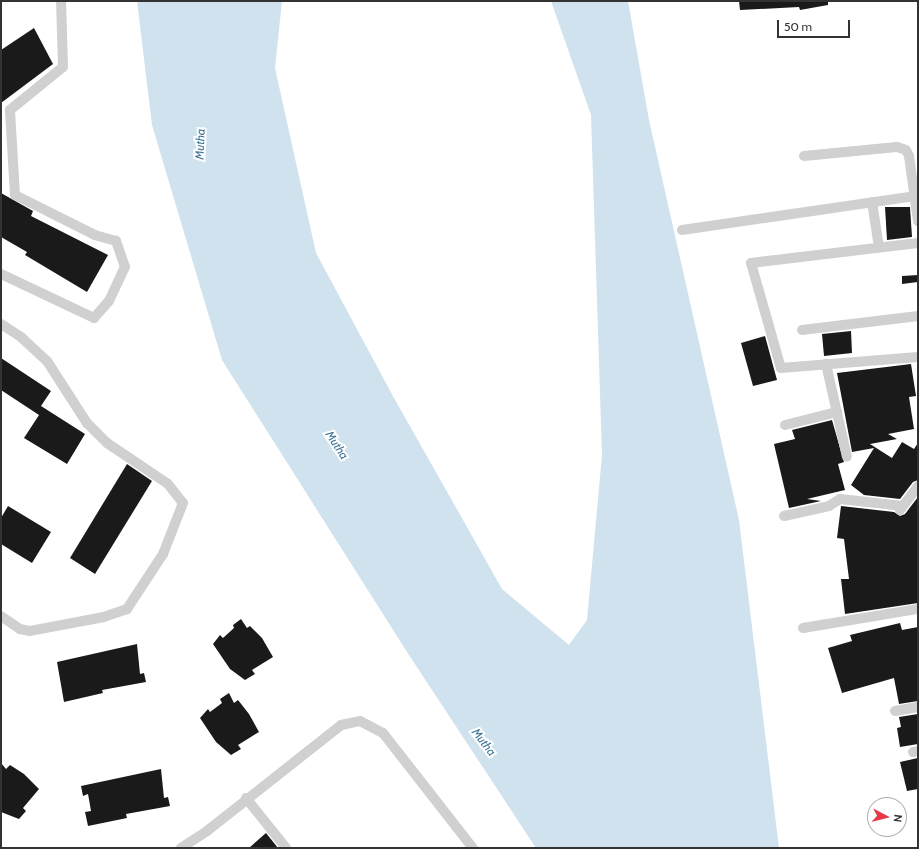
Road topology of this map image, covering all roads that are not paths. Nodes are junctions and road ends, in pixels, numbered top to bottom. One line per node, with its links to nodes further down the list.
1 (61, 1): 9 (street)
2 (804, 156): 3 (street)
3 (915, 196): 4 (street); 5 (street)
4 (872, 202): 6 (street); 8 (street)
5 (918, 220)
6 (682, 230)
7 (918, 243): 8 (street)
8 (879, 248): 14 (street)
9 (1, 274)
10 (918, 316): 12 (street)
11 (1, 324): 21 (street)
12 (802, 330)
13 (918, 357): 14 (street)
14 (826, 364): 15 (street)
15 (837, 412): 16 (street); 17 (street)
16 (785, 425)
17 (847, 457)
18 (918, 486): 19 (street)
19 (784, 516)
20 (918, 609): 22 (street)
21 (1, 616)
22 (803, 628)
23 (918, 707): 24 (street)
24 (895, 711)
25 (246, 798): 26 (street); 27 (street); 28 (street)
26 (181, 848)
27 (286, 848)
28 (472, 848)

